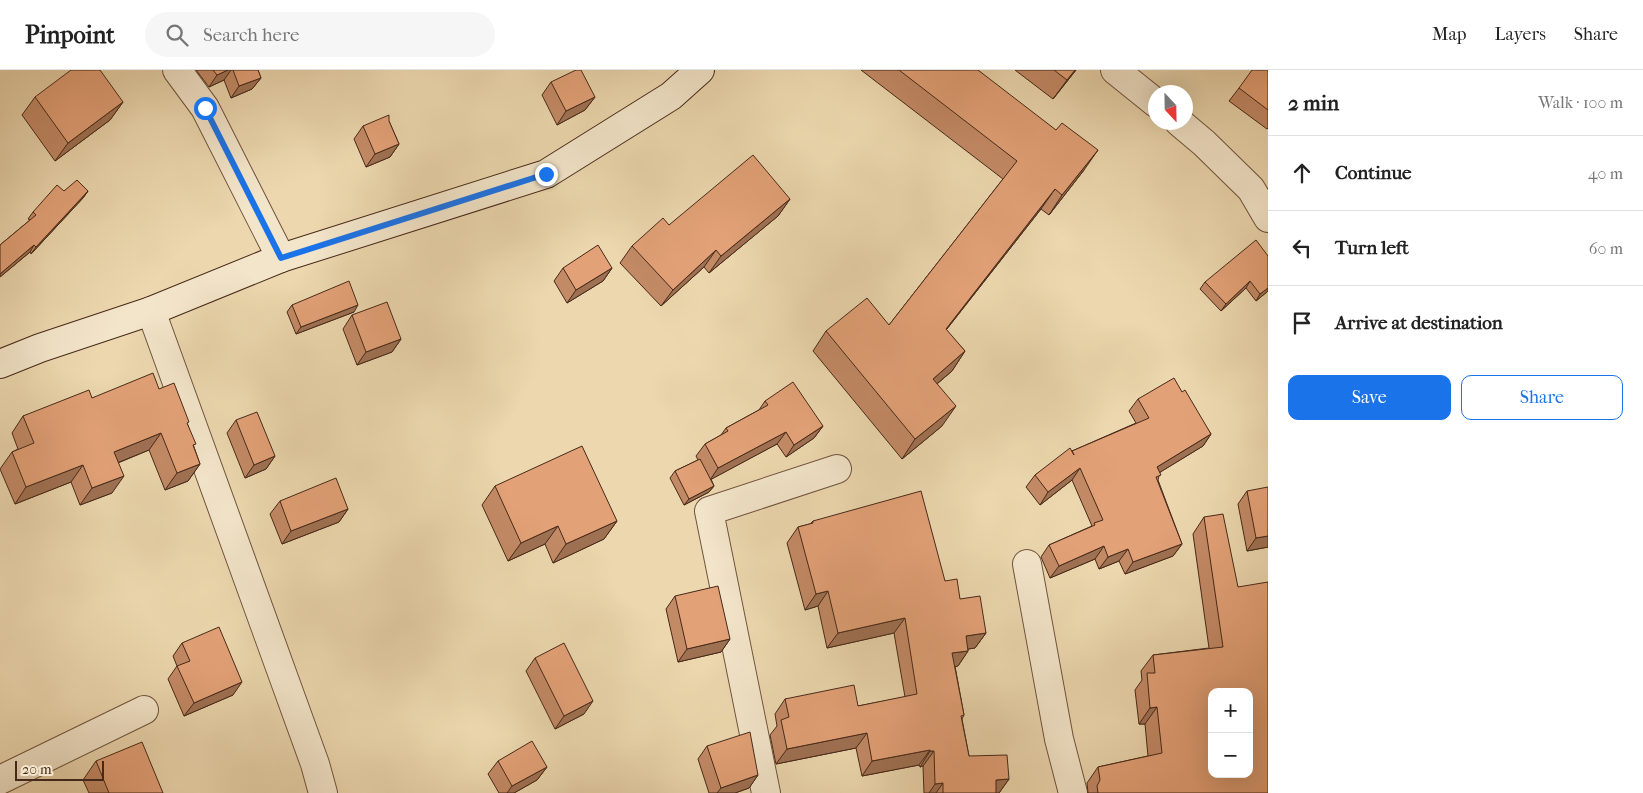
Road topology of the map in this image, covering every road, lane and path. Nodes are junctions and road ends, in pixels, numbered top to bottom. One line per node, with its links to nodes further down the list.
1 (177, 70): 7 (street)
2 (700, 70): 7 (street)
3 (1115, 70): 4 (street)
4 (1148, 97)
5 (1189, 130): 6 (street)
6 (1268, 218)
7 (281, 258): 8 (street)
8 (151, 311): 9 (street); 14 (street)
9 (0, 364)
10 (837, 468): 15 (street)
11 (1027, 564): 16 (street)
12 (144, 710): 13 (street)
13 (0, 780)
14 (323, 793)
15 (766, 793)
16 (1073, 793)

